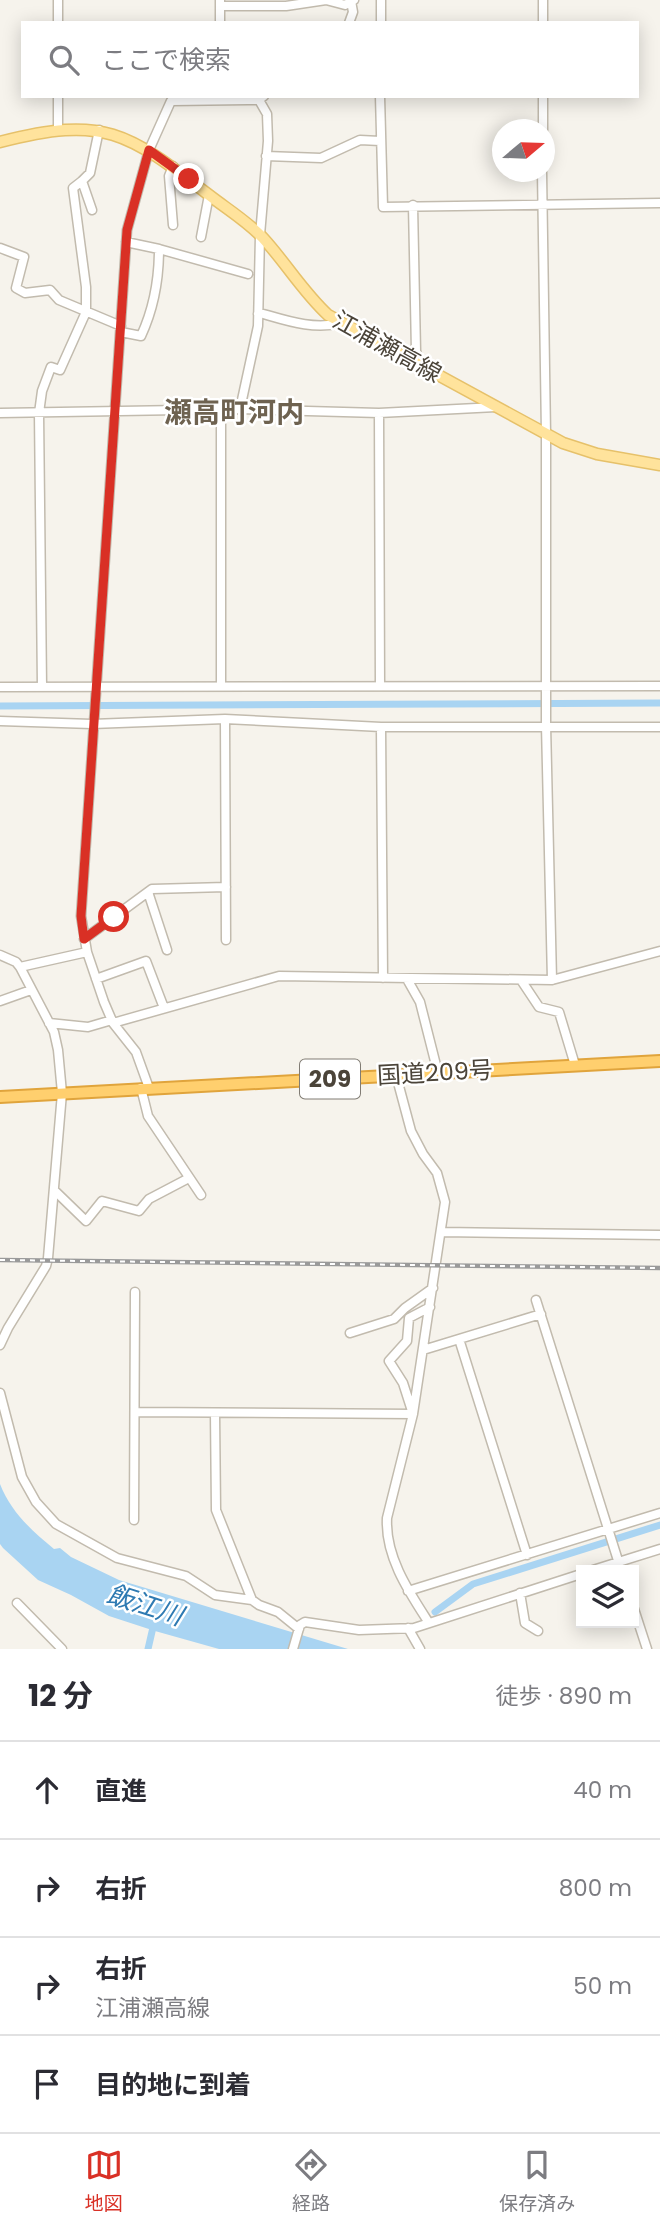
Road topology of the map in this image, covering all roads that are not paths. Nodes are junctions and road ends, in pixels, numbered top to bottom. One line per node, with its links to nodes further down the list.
1 (58, 0): 6 (street)
2 (381, 0): 9 (street)
3 (543, 0): 10 (street)
4 (353, 1): 5 (street); 8 (street)
5 (220, 3): 7 (street)
6 (58, 21)
7 (220, 21)
8 (350, 21)
9 (381, 21)
10 (543, 21)
11 (58, 98): 17 (street)
12 (219, 98): 13 (street); 21 (street)
13 (262, 98): 22 (street)
14 (380, 98): 19 (street)
15 (543, 98): 16 (street)
16 (542, 119)
17 (58, 129): 18 (main road, 江浦瀬高線); 20 (main road, 江浦瀬高線)
18 (99, 130): 21 (main road, 江浦瀬高線); 24 (street)
19 (380, 141): 22 (street); 29 (street)
20 (0, 142)
21 (149, 150): 23 (main road, 江浦瀬高線); 34 (street)
22 (266, 156): 32 (street)
23 (173, 166): 26 (main road, 江浦瀬高線); 31 (street)
24 (82, 181): 30 (street); 38 (street)
25 (542, 182): 28 (street)
26 (209, 195): 32 (main road, 江浦瀬高線); 33 (street)
27 (660, 203): 28 (street)
28 (542, 204): 29 (street); 50 (street)
29 (413, 205): 42 (street)
30 (92, 210)
31 (173, 225)
32 (260, 235): 39 (street); 40 (main road, 江浦瀬高線)
33 (201, 237)
34 (126, 242): 36 (street); 41 (street)
35 (0, 248): 38 (street)
36 (159, 249): 37 (street); 41 (street)
37 (248, 274)
38 (86, 312): 41 (street); 48 (street)
39 (258, 314): 40 (street); 45 (street)
40 (342, 323): 42 (main road, 江浦瀬高線)
41 (121, 329): 46 (street)
42 (421, 367): 43 (main road, 江浦瀬高線)
43 (496, 407): 49 (street); 50 (main road, 江浦瀬高線)
44 (221, 409): 45 (street); 46 (street); 52 (street)
45 (240, 409): 49 (street)
46 (114, 411): 48 (street); 58 (street)
47 (0, 413): 48 (street)
48 (39, 413): 56 (street)
49 (379, 413): 53 (street)
50 (546, 434): 51 (main road, 江浦瀬高線); 57 (street)
51 (660, 465)
52 (221, 686): 53 (street); 58 (street)
53 (380, 686): 57 (street)
54 (660, 686): 57 (street)
55 (0, 687): 56 (street)
56 (42, 687): 58 (street)
57 (545, 687): 62 (street)
58 (95, 689): 61 (street)
59 (225, 719): 61 (street); 63 (street); 65 (street)
60 (0, 721): 61 (street)
61 (92, 724): 67 (street)
62 (546, 726): 63 (street); 64 (street); 78 (street)
63 (381, 727): 74 (street)
64 (660, 727)
65 (226, 887): 66 (street); 68 (street)
66 (148, 892): 67 (street); 69 (street)
67 (84, 939): 71 (street)
68 (226, 940)
69 (166, 950)
70 (660, 951): 78 (street)
71 (87, 952): 73 (street); 75 (street)
72 (0, 955): 73 (street)
73 (20, 967): 79 (street)
74 (383, 978): 76 (street); 81 (street)
75 (96, 979): 81 (street); 82 (street)
76 (407, 979): 77 (street); 86 (street)
77 (521, 980): 78 (street); 85 (street)
78 (552, 980)
79 (31, 990): 80 (street); 83 (street)
80 (0, 1001)
81 (164, 1009): 82 (street)
82 (113, 1021): 83 (street); 88 (street)
83 (49, 1023): 89 (street)
84 (660, 1061): 85 (highway, 国道209号 / 209)
85 (575, 1065): 86 (highway, 国道209号 / 209)
86 (438, 1073): 87 (highway, 国道209号 / 209)
87 (396, 1075): 88 (highway, 国道209号 / 209); 94 (street)
88 (145, 1088): 89 (highway, 国道209号 / 209); 91 (street)
89 (62, 1093): 90 (highway, 国道209号 / 209); 92 (street)
90 (0, 1097)
91 (190, 1178): 92 (street); 93 (street)
92 (54, 1190): 103 (street)
93 (201, 1195)
94 (442, 1232): 95 (street); 96 (street)
95 (660, 1234)
96 (433, 1288): 99 (street); 101 (street)
97 (135, 1292): 106 (street)
98 (536, 1300): 100 (street)
99 (430, 1307): 104 (street); 108 (street)
100 (541, 1314): 102 (street); 111 (street)
101 (350, 1333)
102 (459, 1339): 104 (street); 113 (street)
103 (0, 1345)
104 (424, 1350): 108 (street)
105 (0, 1393): 119 (street)
106 (135, 1412): 107 (street); 110 (street)
107 (215, 1413): 108 (street); 119 (street)
108 (413, 1414): 117 (street)
109 (660, 1513): 111 (street)
110 (134, 1520)
111 (608, 1529): 113 (street); 114 (street)
112 (660, 1549): 115 (street)
113 (527, 1555): 117 (street)
114 (620, 1565)
115 (622, 1565)
116 (576, 1576): 118 (street)
117 (408, 1591): 121 (street)
118 (520, 1593): 121 (street); 125 (street)
119 (252, 1600): 124 (street)
120 (17, 1603): 126 (street)
121 (433, 1621): 123 (street)
122 (639, 1624): 129 (street)
123 (408, 1628): 124 (street); 128 (street)
124 (299, 1629): 127 (street)
125 (538, 1630)
126 (62, 1649)
127 (293, 1649)
128 (419, 1649)
129 (647, 1649)

